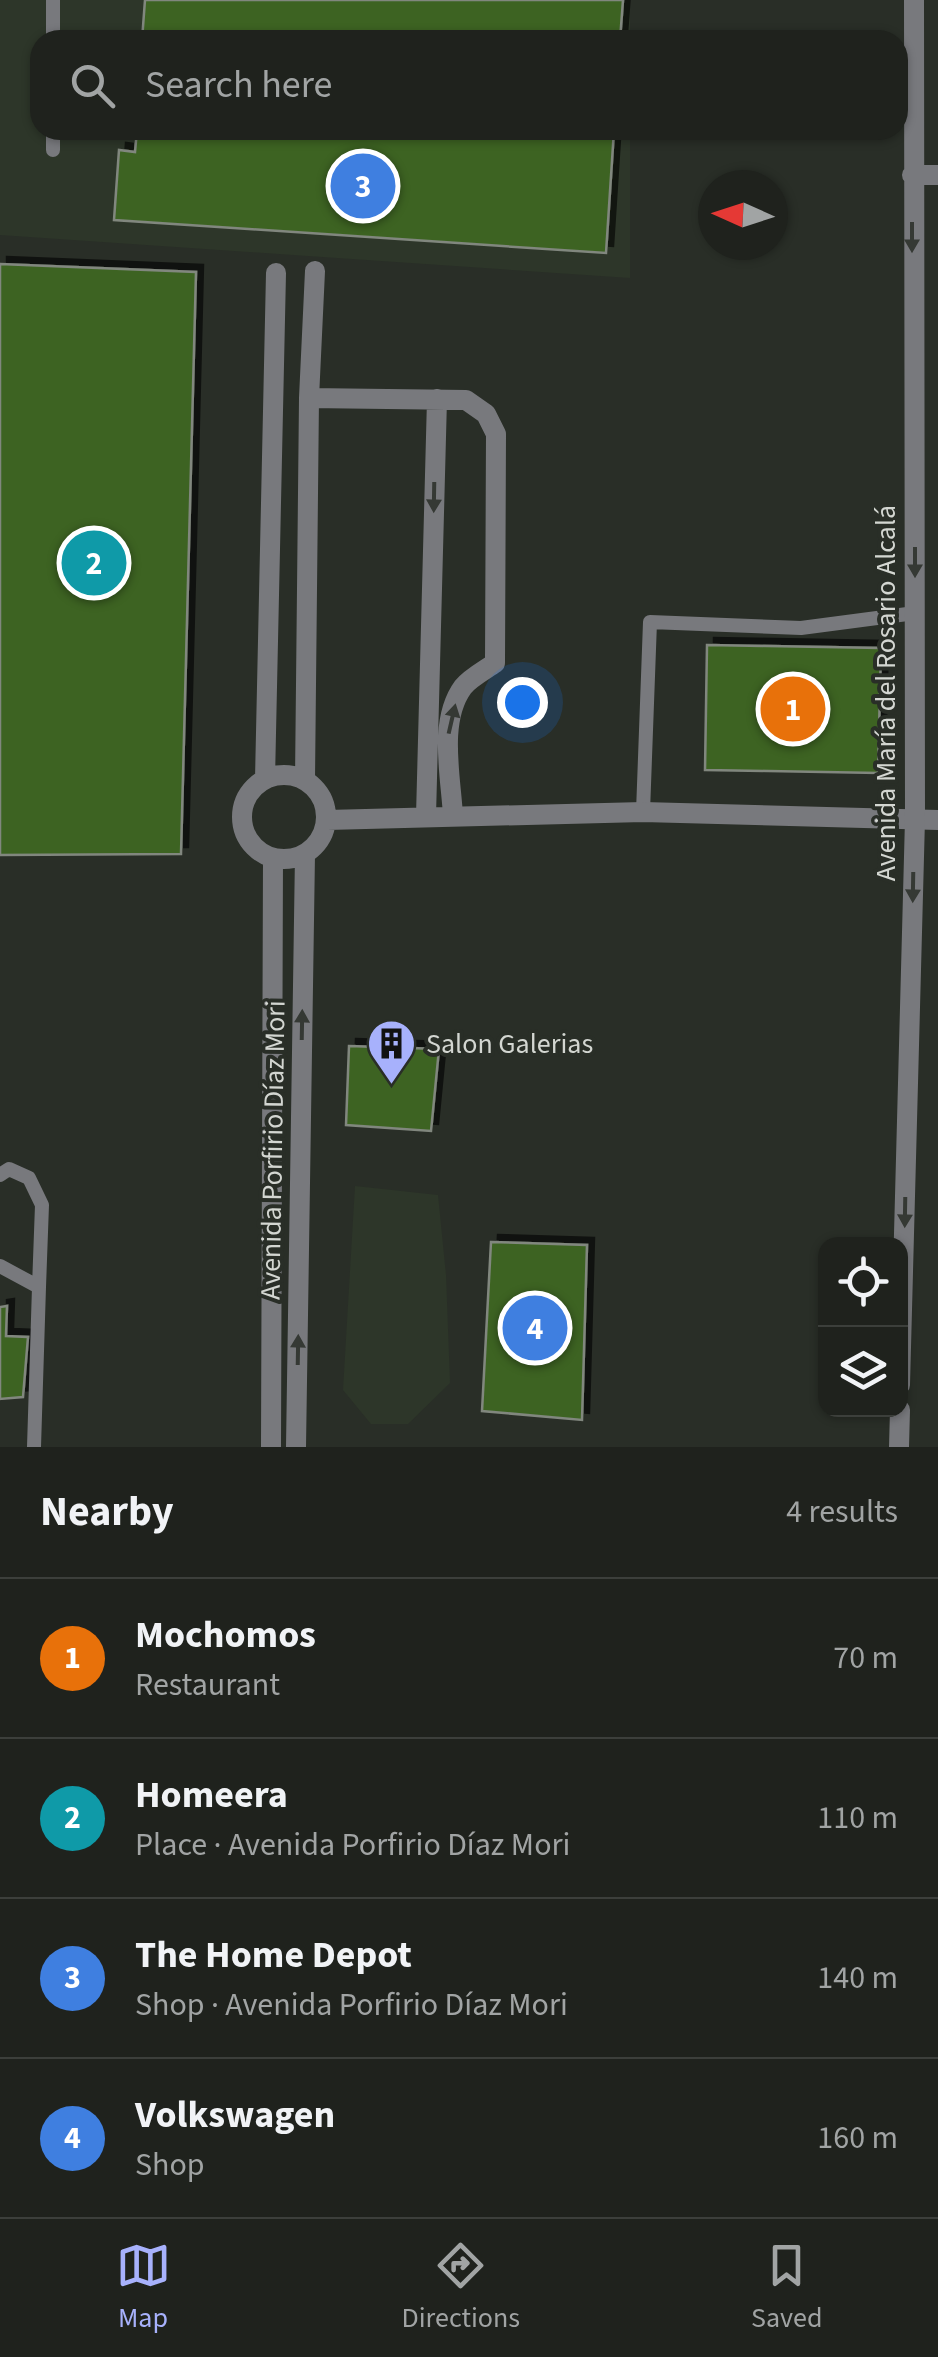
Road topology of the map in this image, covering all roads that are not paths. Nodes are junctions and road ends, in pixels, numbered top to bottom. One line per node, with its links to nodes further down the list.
1 (53, 0): 3 (lane)
2 (914, 0): 6 (street, Avenida María del Rosario Alcalá)
3 (53, 30)
4 (53, 140): 5 (lane)
5 (53, 150)
6 (912, 175): 7 (street); 12 (street, Avenida María del Rosario Alcalá, one-way to 12)
7 (938, 175)
8 (314, 271): 10 (street)
9 (276, 273): 13 (street)
10 (309, 398): 11 (street); 14 (street)
11 (437, 399): 16 (street, one-way to 16); 17 (street, one-way to 11)
12 (916, 613): 15 (lane); 18 (street, Avenida María del Rosario Alcalá)
13 (265, 779): 14 (street); 22 (street)
14 (305, 780): 19 (street)
15 (643, 812): 17 (street); 18 (street)
16 (426, 816): 17 (street); 19 (street)
17 (453, 816)
18 (915, 819): 20 (street); 26 (street, Avenida María del Rosario Alcalá, one-way to 26)
19 (326, 820): 21 (street)
20 (938, 820)
21 (304, 854): 22 (street); 30 (street, Avenida Porfirio Díaz Mori, one-way to 21)
22 (272, 858): 29 (street, Avenida Porfirio Díaz Mori)
23 (0, 1175): 25 (lane)
24 (0, 1266): 25 (lane)
25 (39, 1287): 28 (lane)
26 (902, 1327)
27 (900, 1417): 31 (street)
28 (34, 1447)
29 (271, 1447)
30 (296, 1447)
31 (899, 1447)

